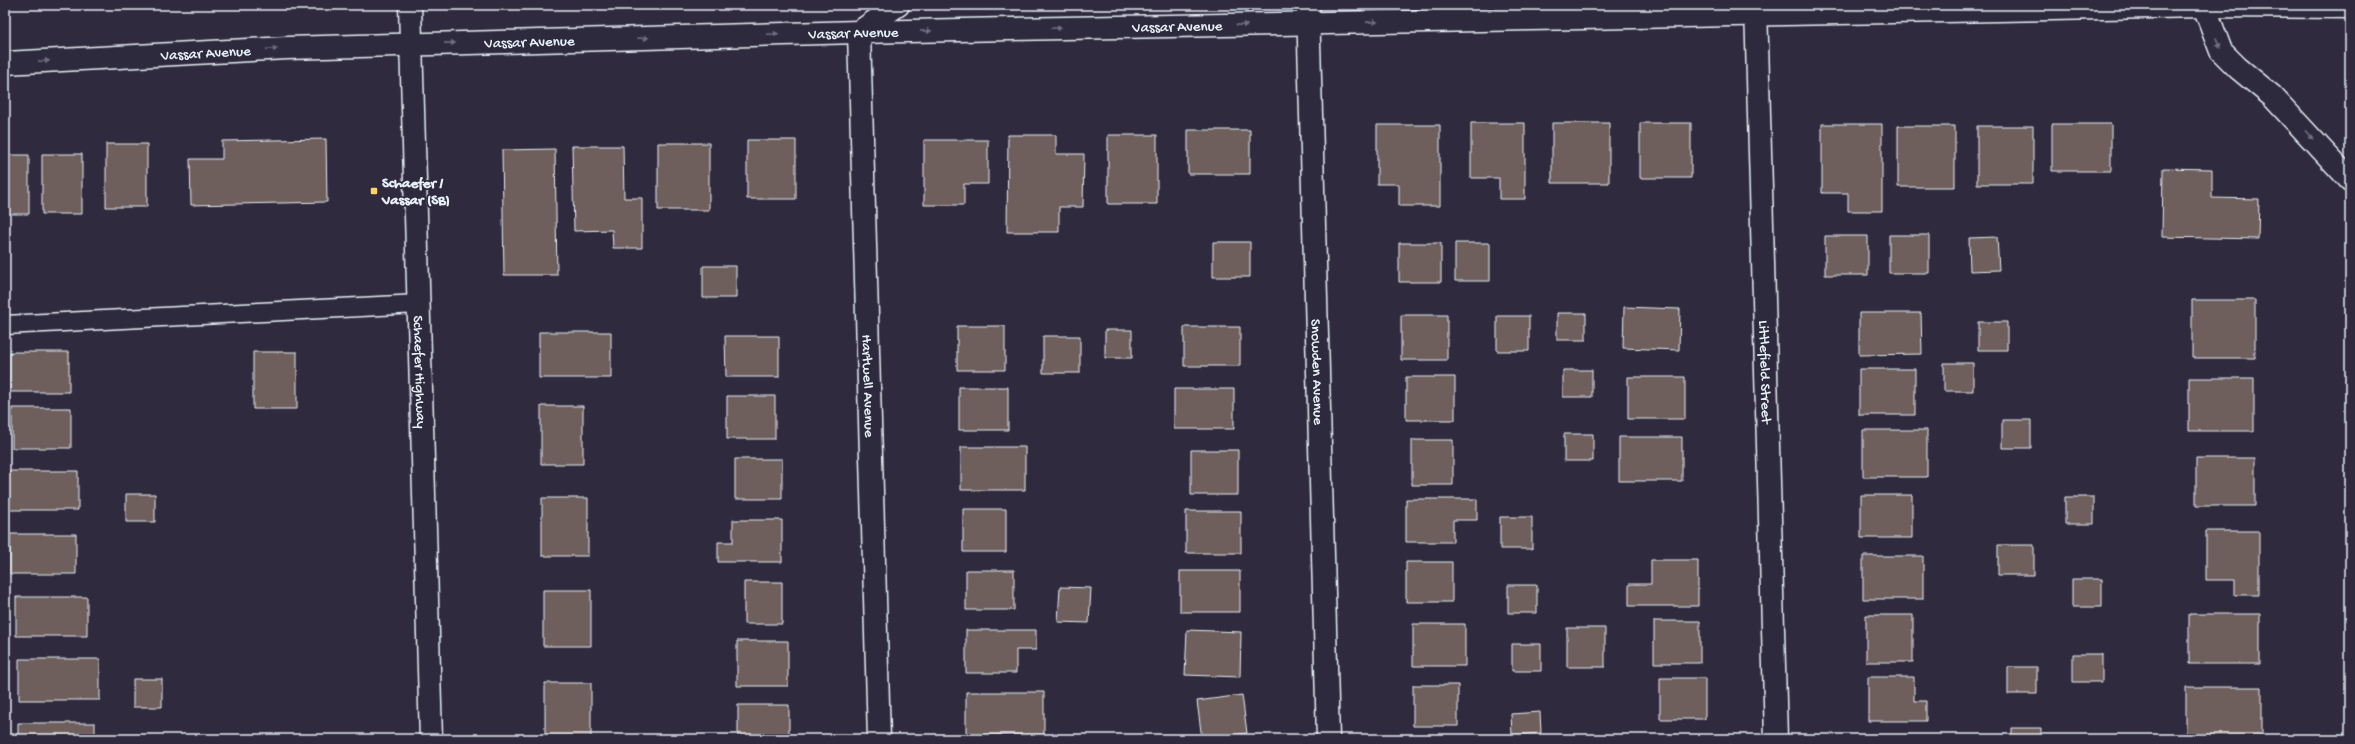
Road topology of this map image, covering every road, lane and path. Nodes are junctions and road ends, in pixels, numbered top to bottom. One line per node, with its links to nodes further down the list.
1 (410, 5): 8 (street, Schaefer Highway)
2 (898, 5): 7 (street)
3 (2204, 6): 4 (street, Vassar Avenue); 5 (street, Vassar Avenue); 10 (street, one-way to 10)
4 (2350, 7)
5 (1756, 10): 6 (street, Vassar Avenue, one-way to 5); 16 (street, Littlefield Street)
6 (1308, 14): 7 (street, Vassar Avenue, one-way to 6); 15 (street, Snowden Avenue)
7 (859, 32): 8 (street, Vassar Avenue, one-way to 7); 14 (street, Hartwell Avenue)
8 (411, 44): 9 (street, Vassar Avenue, one-way to 8); 11 (street, Schaefer Highway)
9 (5, 63)
10 (2350, 180)
11 (418, 304): 12 (lane); 13 (street, Schaefer Highway)
12 (5, 325)
13 (431, 739)
14 (879, 739)
15 (1328, 739)
16 (1776, 739)

